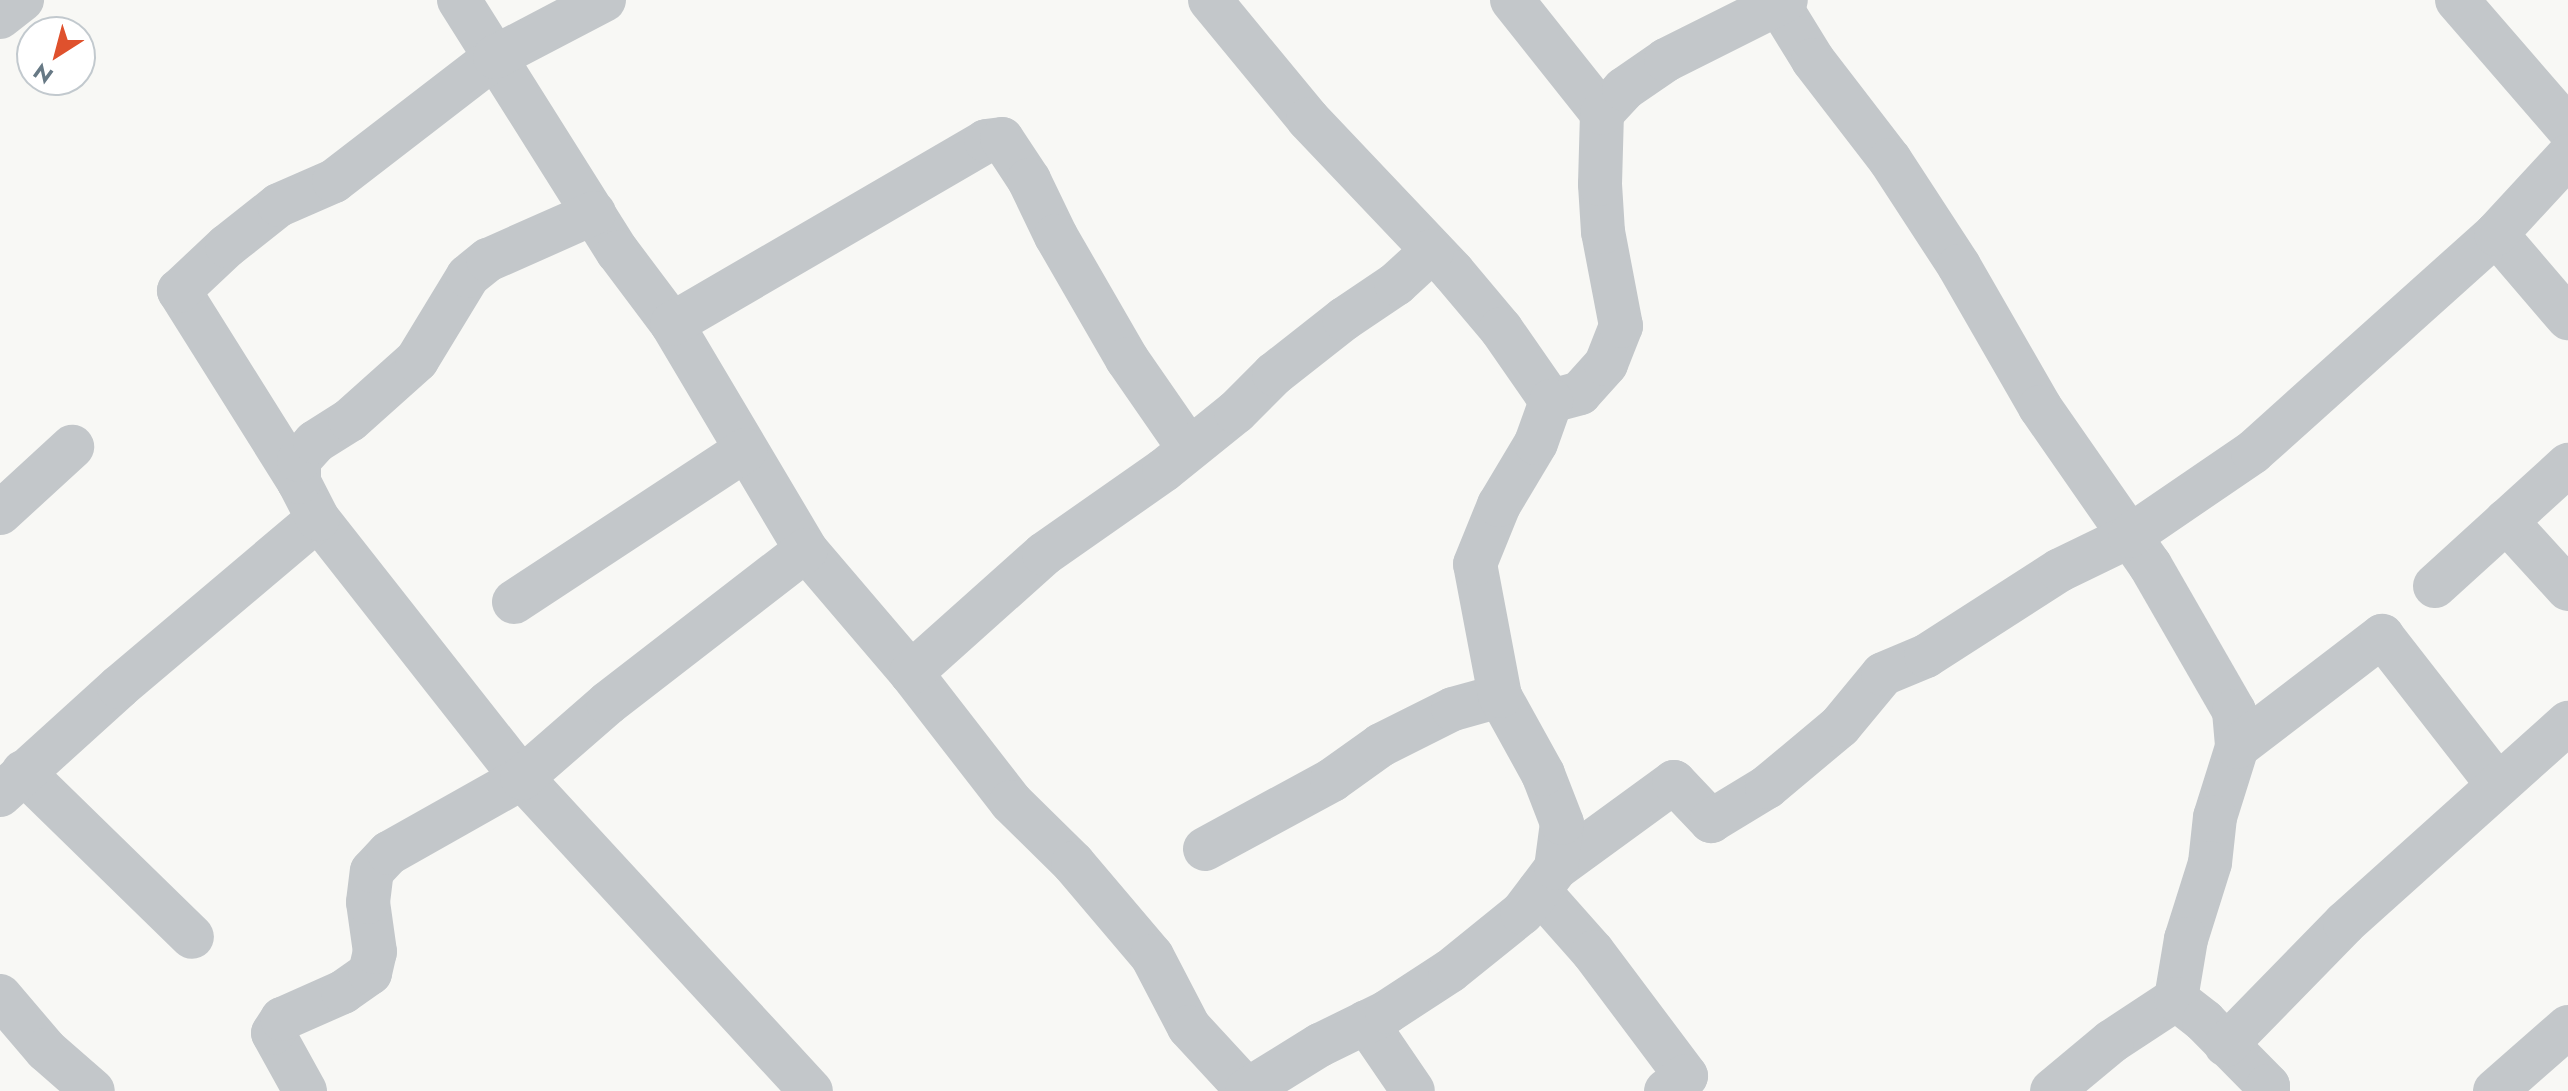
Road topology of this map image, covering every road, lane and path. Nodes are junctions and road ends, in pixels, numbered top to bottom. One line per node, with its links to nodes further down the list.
1 (22, 0): 8 (street)
2 (459, 0): 9 (street)
3 (604, 0): 9 (street)
4 (1210, 0): 15 (street)
5 (1512, 0): 10 (street)
6 (2457, 0): 11 (street)
7 (1782, 1): 10 (street); 26 (street)
8 (0, 17)
9 (495, 57): 13 (street); 23 (street)
10 (1602, 113): 18 (street)
11 (2568, 128)
12 (2568, 156): 14 (street)
13 (594, 213): 17 (street); 23 (street)
14 (2496, 234): 16 (street); 26 (street)
15 (1432, 251): 18 (street); 20 (street)
16 (2568, 318)
17 (672, 324): 20 (street); 21 (street)
18 (1551, 401): 32 (street)
19 (72, 447): 24 (street)
20 (1188, 447): 31 (street)
21 (745, 450): 27 (street); 30 (street)
22 (2568, 465): 25 (street)
23 (309, 500): 35 (street); 36 (street)
24 (0, 513)
25 (2506, 521): 28 (street); 29 (street)
26 (2130, 536): 34 (street); 39 (street)
27 (806, 550): 31 (street); 35 (street)
28 (2435, 586)
29 (2568, 589)
30 (514, 602)
31 (911, 673): 49 (street)
32 (1500, 696): 38 (street); 39 (street)
33 (2568, 723): 37 (street)
34 (2237, 747): 37 (street); 42 (street)
35 (522, 778): 47 (street); 48 (street)
36 (12, 783): 40 (street)
37 (2498, 785): 45 (street)
38 (1205, 849)
39 (1548, 880): 43 (street); 51 (street)
40 (192, 937)
41 (0, 996): 46 (street)
42 (2176, 999): 45 (street); 52 (street)
43 (1366, 1022): 49 (street); 50 (street)
44 (2568, 1027): 54 (street)
45 (2226, 1045): 53 (street)
46 (93, 1091)
47 (305, 1091)
48 (811, 1091)
49 (1248, 1091)
50 (1413, 1091)
51 (1666, 1091)
52 (2052, 1091)
53 (2268, 1091)
54 (2495, 1091)

